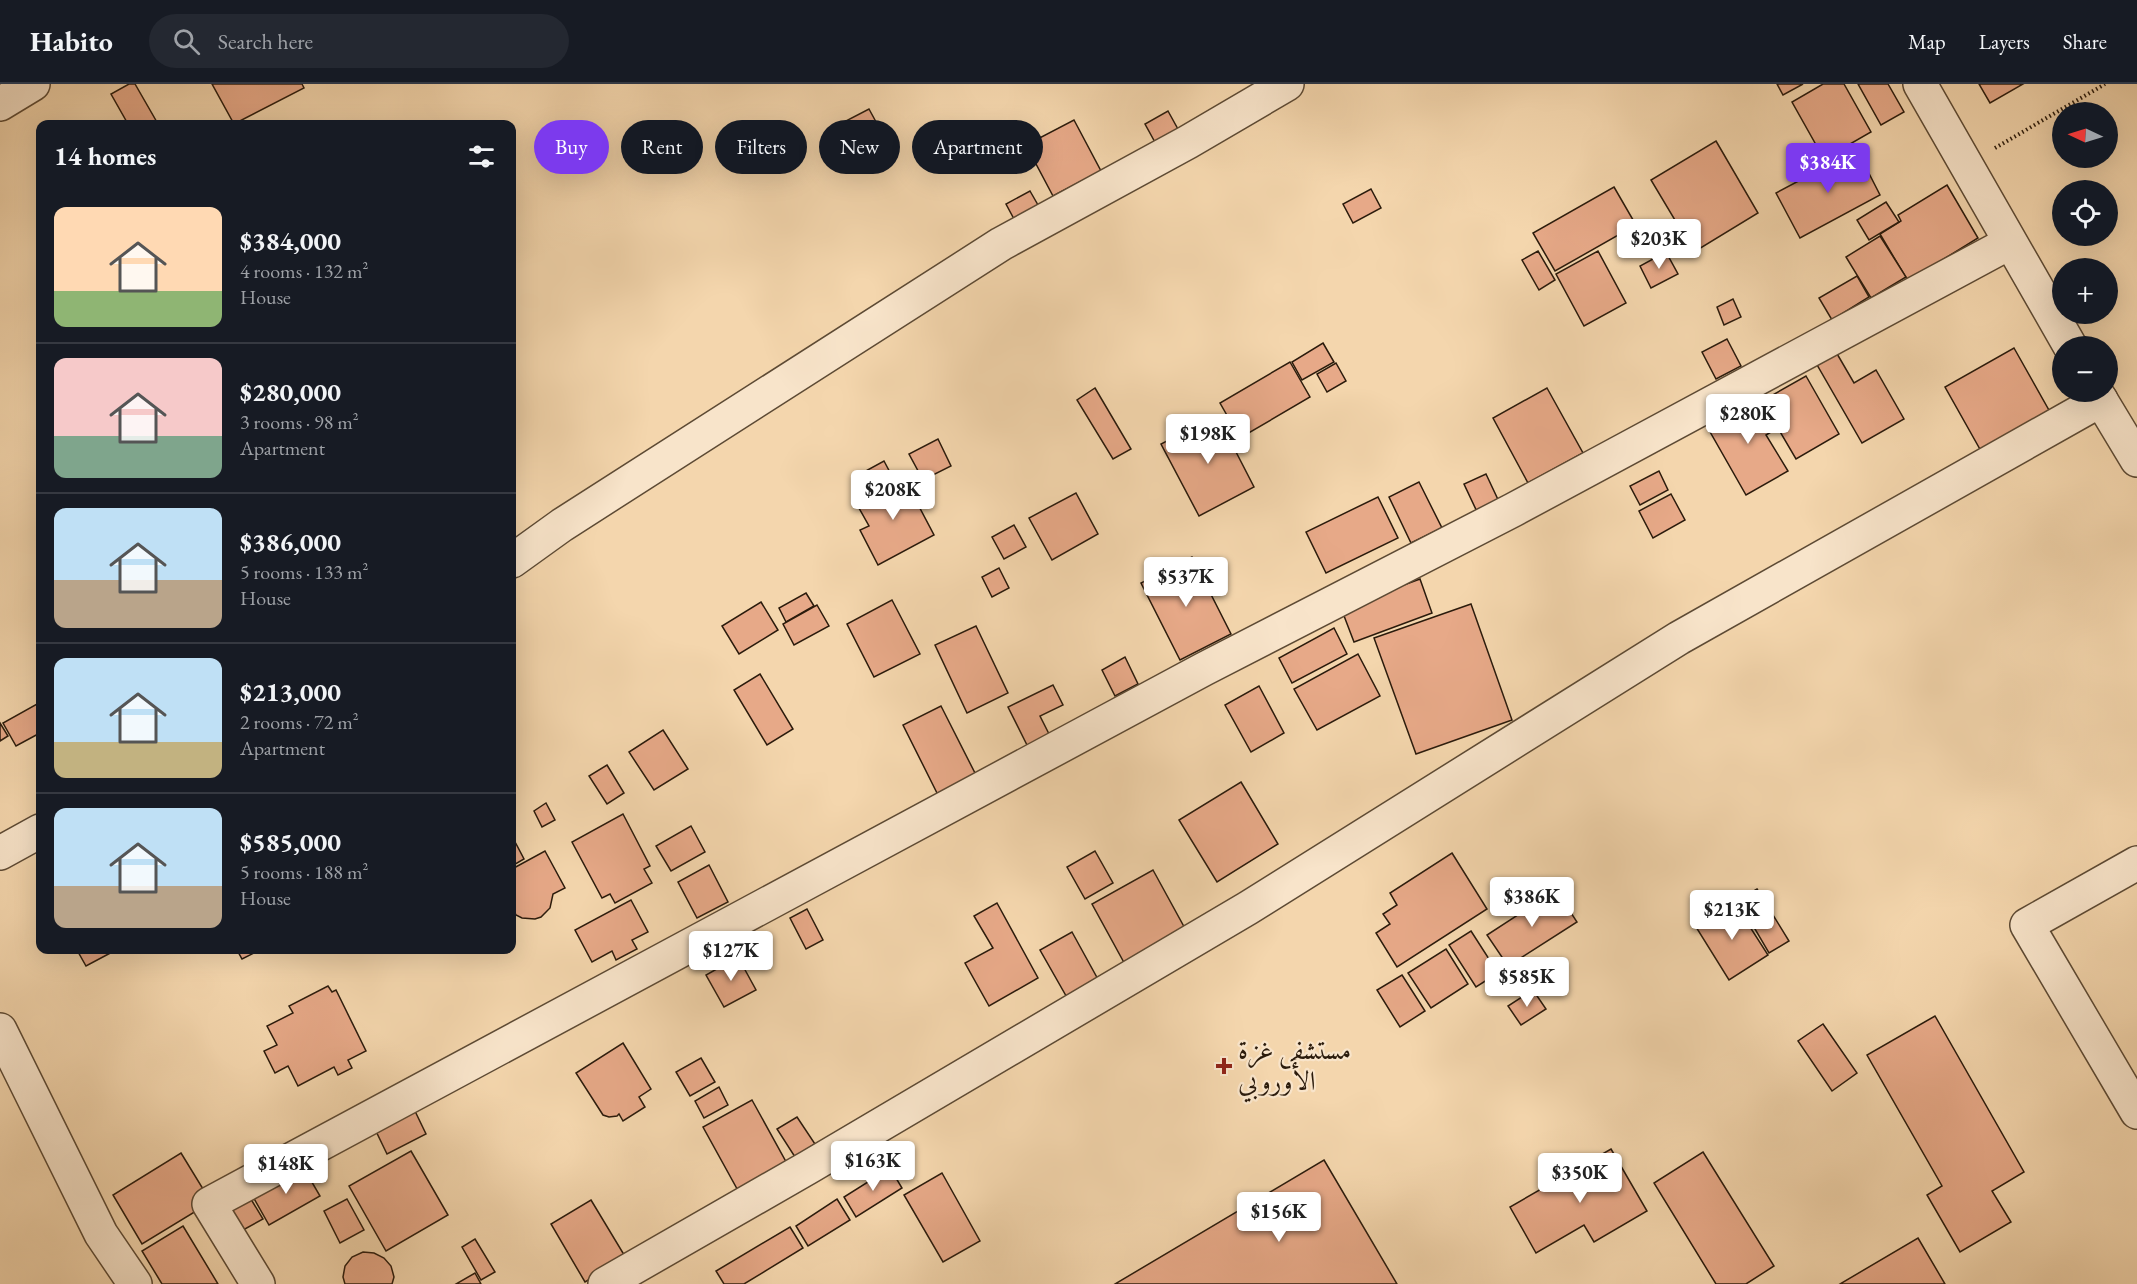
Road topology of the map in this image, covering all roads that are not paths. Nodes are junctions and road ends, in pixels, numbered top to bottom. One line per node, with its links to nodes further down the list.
1 (33, 84): 4 (street)
2 (1287, 84): 10 (street)
3 (1920, 84): 5 (street)
4 (0, 104)
5 (2009, 243): 6 (street); 17 (street)
6 (2064, 336)
7 (2089, 402): 18 (street)
8 (2103, 402): 9 (street)
9 (2137, 460)
10 (516, 558)
11 (36, 833): 12 (street)
12 (0, 853)
13 (2137, 863): 15 (street)
14 (0, 1030): 16 (street)
15 (2133, 1096)
16 (135, 1284)
17 (258, 1284)
18 (605, 1284)

